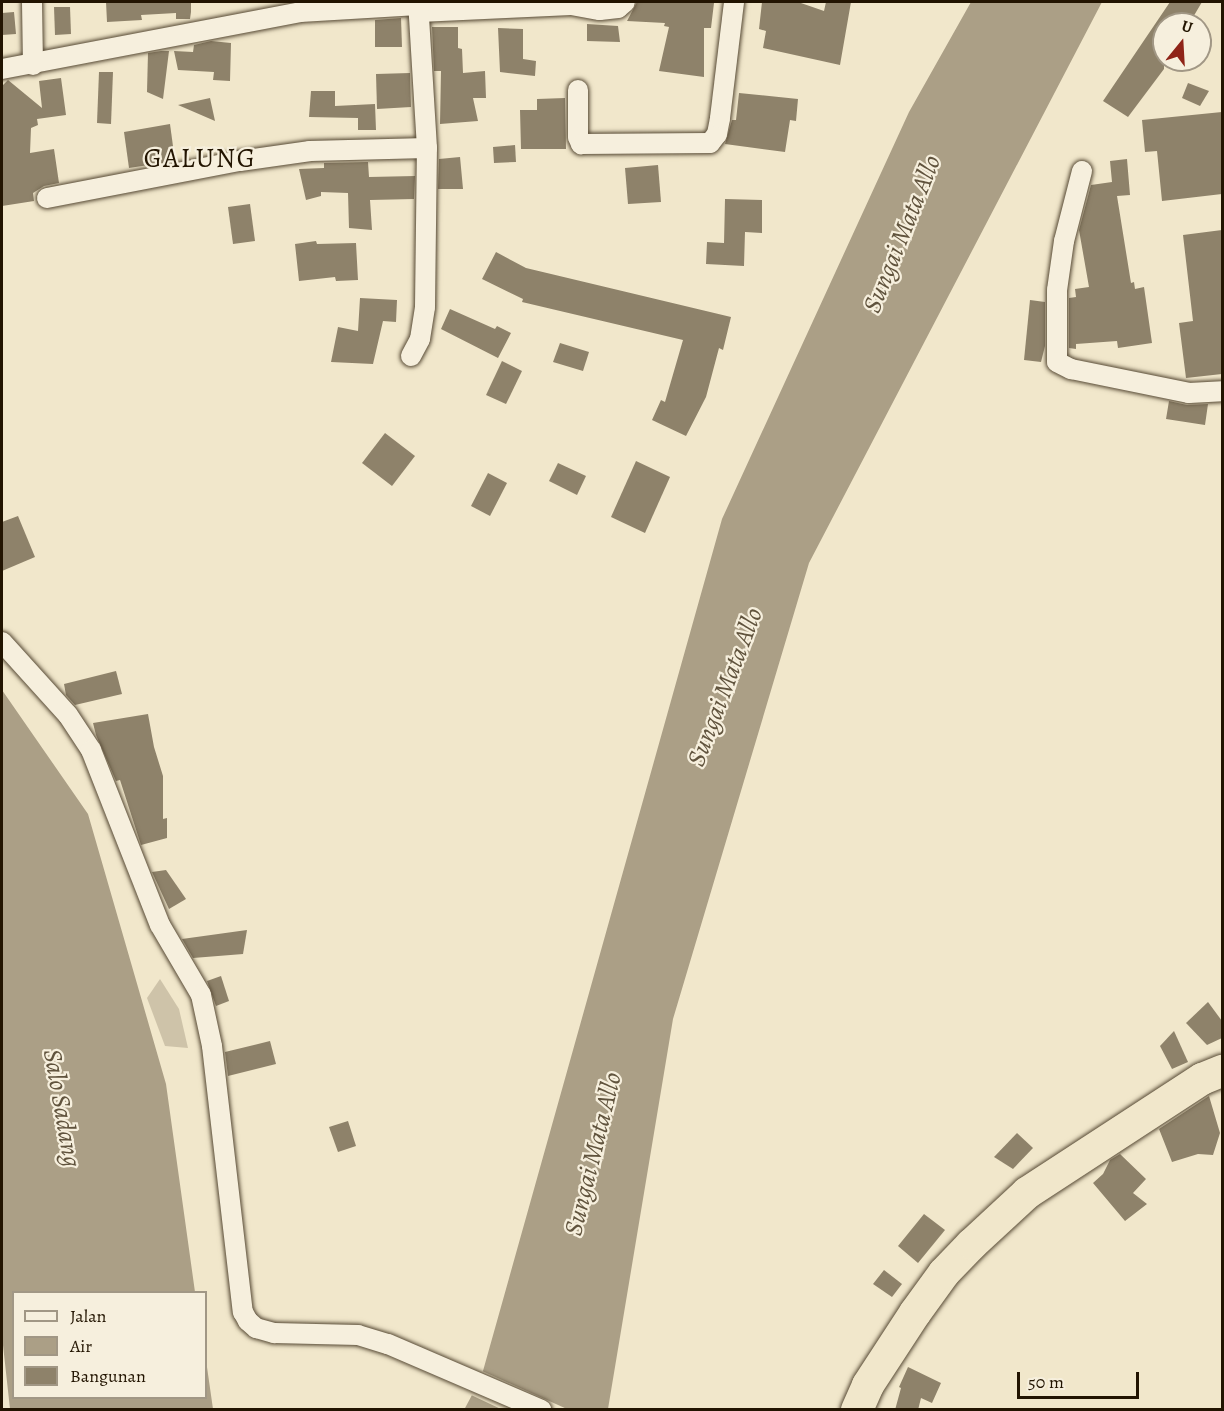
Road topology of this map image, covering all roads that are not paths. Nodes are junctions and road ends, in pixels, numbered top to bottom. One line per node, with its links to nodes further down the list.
1 (32, 2): 5 (street)
2 (625, 2): 4 (street)
3 (734, 2): 7 (street)
4 (418, 6): 5 (street); 8 (street)
5 (33, 65): 6 (street)
6 (2, 69)
7 (578, 90)
8 (427, 148): 10 (street); 11 (street)
9 (1082, 171): 12 (street)
10 (47, 198)
11 (411, 356)
12 (1222, 391)
13 (2, 642): 15 (street)
14 (1222, 1071): 16 (highway)
15 (541, 1410)
16 (857, 1410)

